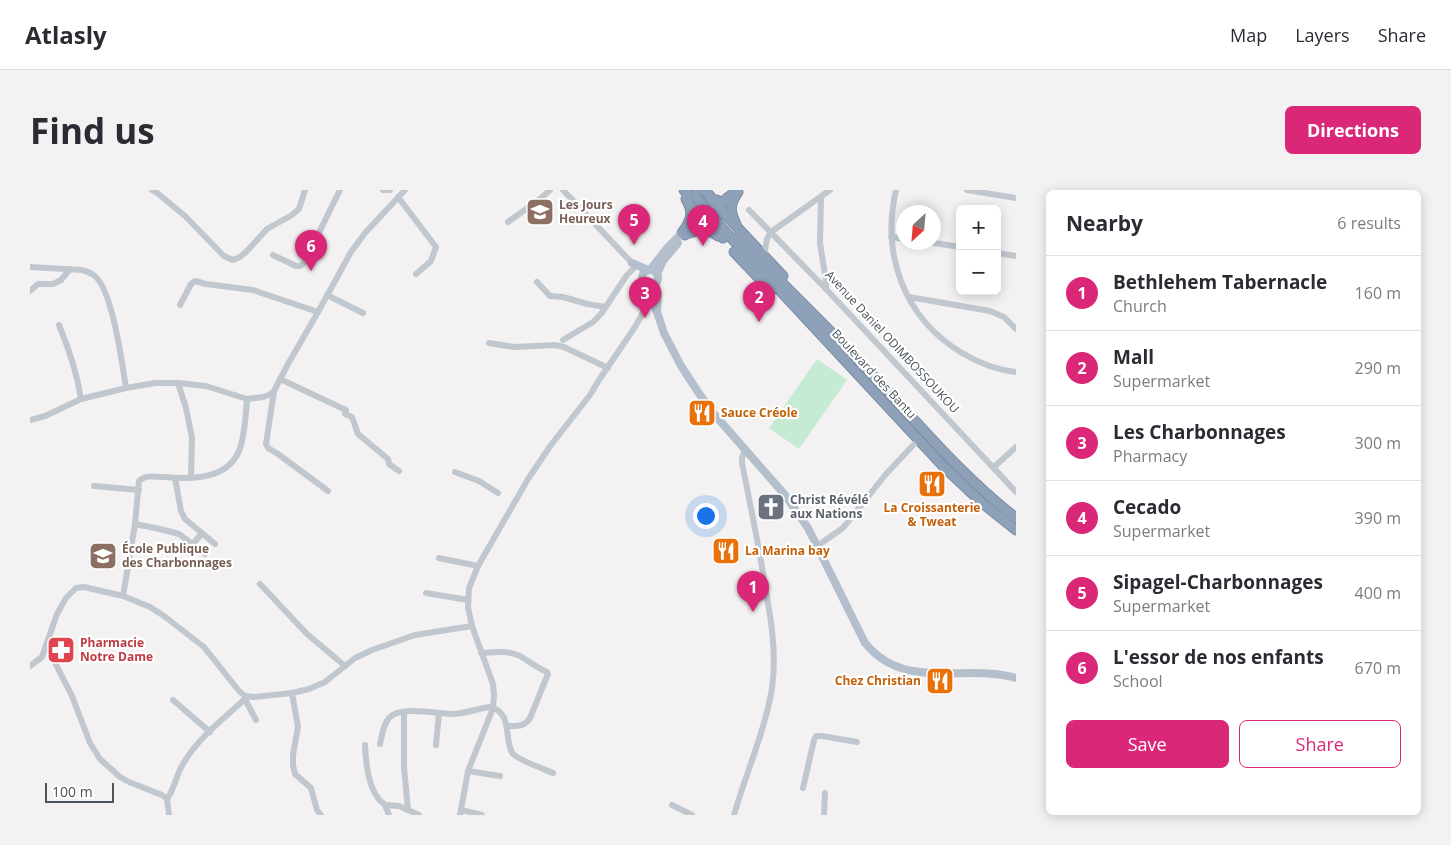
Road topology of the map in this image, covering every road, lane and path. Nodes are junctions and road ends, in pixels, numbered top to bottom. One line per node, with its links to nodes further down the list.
1 (152, 190): 2 (street)
2 (305, 190)
3 (340, 190): 32 (street)
4 (383, 190): 5 (street)
5 (390, 190)
6 (405, 190): 16 (street)
7 (550, 190): 22 (street)
8 (563, 190): 36 (street)
9 (682, 190): 21 (highway); 26 (highway)
10 (732, 190): 19 (highway)
11 (739, 190): 19 (highway); 24 (highway)
12 (830, 190): 17 (street)
13 (896, 190): 27 (street)
14 (967, 190): 18 (street)
15 (697, 192): 19 (highway); 23 (highway)
16 (398, 196): 39 (street); 44 (street)
17 (821, 197): 25 (street); 42 (street)
18 (1016, 198)
19 (716, 205): 21 (highway); 21 (highway); 24 (highway)
20 (749, 210): 25 (street, Avenue Daniel ODIMBOSSOUKOU)
21 (704, 216): 26 (highway); 29 (highway)
22 (508, 222)
23 (723, 225): 57 (highway, Boulevard des Bantu); 59 (highway, Boulevard des Bantu)
24 (739, 231): 34 (highway)
25 (771, 232): 34 (street); 42 (street, Avenue Daniel ODIMBOSSOUKOU)
26 (684, 234): 29 (highway); 40 (main road)
27 (891, 237): 28 (street); 46 (street)
28 (896, 238)
29 (728, 244): 59 (highway)
30 (941, 244): 31 (street)
31 (956, 247)
32 (274, 254)
33 (1001, 254): 35 (street)
34 (764, 256): 57 (highway)
35 (1016, 256)
36 (633, 265): 40 (main road); 48 (street)
37 (30, 267): 38 (street)
38 (70, 269): 43 (street); 62 (street)
39 (416, 274)
40 (648, 275): 45 (main road); 50 (main road)
41 (537, 282): 48 (street)
42 (826, 289): 70 (street, Avenue Daniel ODIMBOSSOUKOU)
43 (30, 291)
44 (327, 295): 49 (street); 51 (street)
45 (649, 296): 50 (main road); 56 (street)
46 (909, 297): 53 (street); 58 (street)
47 (180, 305): 49 (street)
48 (606, 307): 54 (street)
49 (318, 312): 60 (street)
50 (657, 312): 69 (main road)
51 (363, 313)
52 (59, 325): 64 (street)
53 (1016, 329)
54 (563, 340)
55 (489, 343): 56 (street)
56 (608, 368): 89 (street)
57 (867, 369): 80 (highway, Boulevard des Bantu)
58 (1016, 372)
59 (859, 377): 67 (highway, Boulevard des Bantu)
60 (280, 379): 63 (street); 71 (street)
61 (178, 382): 62 (street); 65 (street); 74 (street)
62 (126, 388): 64 (street)
63 (274, 391): 65 (street); 77 (street)
64 (81, 399): 66 (street)
65 (247, 399): 74 (street)
66 (30, 420)
67 (918, 440): 82 (highway, Boulevard des Bantu); 86 (street)
68 (1016, 447): 70 (street)
69 (745, 450): 86 (main road); 129 (street)
70 (994, 467): 78 (street, Avenue Daniel ODIMBOSSOUKOU)
71 (399, 472)
72 (454, 472): 79 (street)
73 (175, 478): 74 (street); 76 (street); 83 (street)
74 (191, 478)
75 (94, 486): 76 (street)
76 (139, 490): 81 (street)
77 (328, 491)
78 (1016, 492)
79 (498, 493)
80 (1015, 516)
81 (135, 524): 84 (street); 92 (street)
82 (1016, 530)
83 (202, 533): 84 (street); 85 (street)
84 (193, 544): 87 (street)
85 (215, 544)
86 (817, 546): 99 (main road)
87 (205, 554)
88 (439, 558): 89 (street)
89 (478, 566): 93 (street)
90 (260, 584): 98 (street)
91 (426, 593): 93 (street)
92 (123, 596): 95 (street); 101 (street)
93 (468, 600): 94 (street)
94 (472, 626): 96 (street); 98 (street)
95 (46, 645): 97 (street); 118 (street)
96 (481, 652): 103 (street); 107 (street)
97 (30, 666)
98 (345, 666): 100 (street)
99 (1016, 678)
100 (292, 692): 101 (street); 124 (street)
101 (245, 697): 106 (street); 108 (street)
102 (173, 700): 108 (street)
103 (493, 708): 105 (street); 107 (street); 113 (street)
104 (404, 712): 105 (street); 110 (street); 121 (street)
105 (438, 713): 112 (street)
106 (256, 720)
107 (507, 726): 114 (street)
108 (210, 732): 118 (street)
109 (857, 742): 116 (street)
110 (380, 744)
111 (365, 745): 119 (street)
112 (436, 745)
113 (468, 771): 115 (street); 122 (street)
114 (553, 773)
115 (500, 776)
116 (803, 788)
117 (825, 793): 130 (street)
118 (167, 799): 123 (street)
119 (385, 805): 121 (street); 125 (street)
120 (672, 805): 128 (street)
121 (408, 810): 126 (street)
122 (460, 812): 127 (street)
123 (169, 815)
124 (321, 815)
125 (389, 815)
126 (419, 815)
127 (482, 815)
128 (692, 815)
129 (734, 815)
130 (824, 815)

